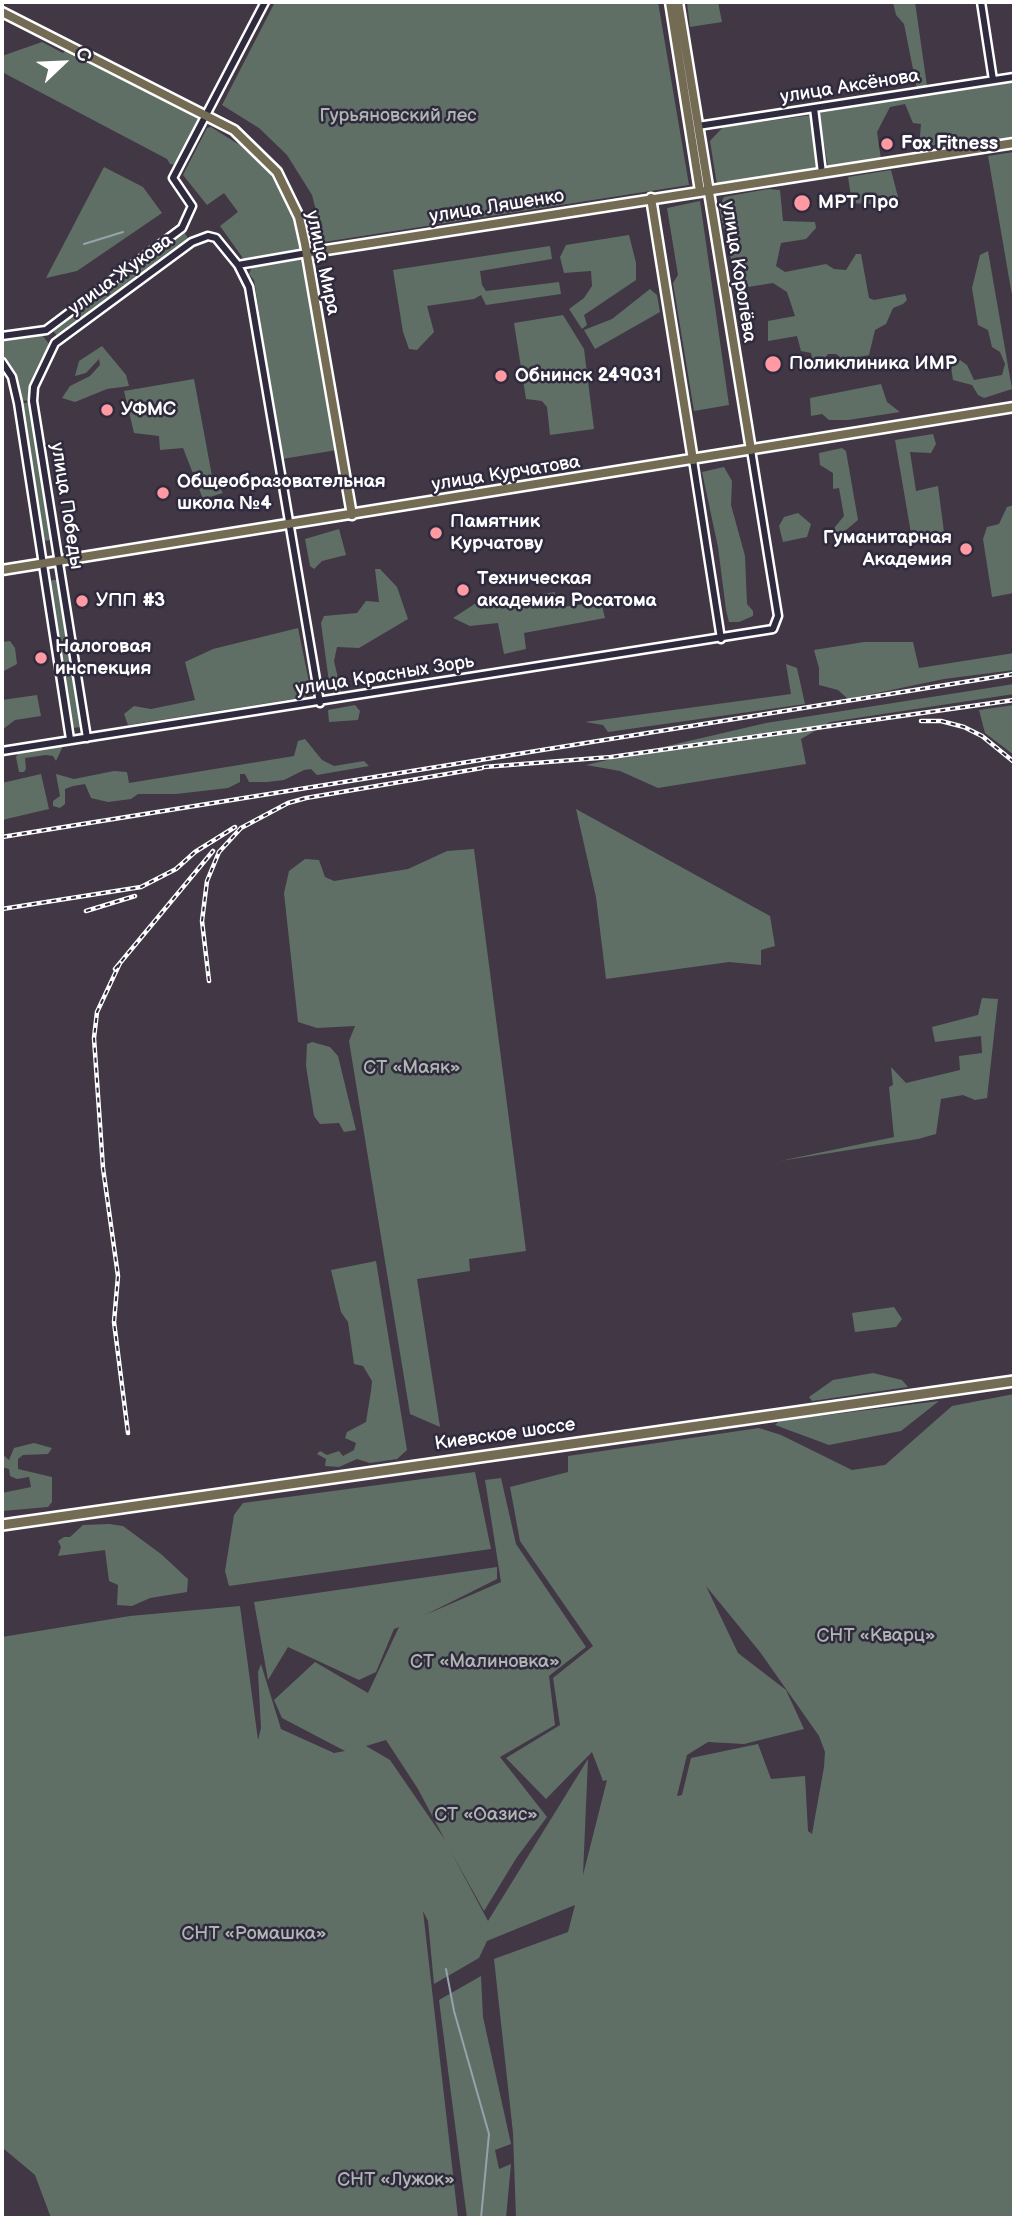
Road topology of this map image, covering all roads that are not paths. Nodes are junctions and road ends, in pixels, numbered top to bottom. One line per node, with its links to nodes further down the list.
1 (265, 2): 9 (street)
2 (670, 2): 10 (main road, улица Королёва)
3 (678, 2): 10 (main road, улица Королёва)
4 (981, 2): 7 (street)
5 (2, 12): 9 (main road, улица Мира)
6 (1014, 77): 7 (street, улица Аксёнова)
7 (993, 80): 8 (street, улица Аксёнова)
8 (814, 108): 10 (street, улица Аксёнова); 12 (street)
9 (208, 116): 15 (main road, улица Мира); 17 (street, улица Жукова)
10 (695, 126): 13 (main road, улица Королёва)
11 (1014, 142): 12 (main road)
12 (822, 173): 13 (main road)
13 (704, 190): 14 (main road, улица Ляшенко); 22 (main road, улица Королёва)
14 (651, 198): 15 (main road, улица Ляшенко); 23 (main road)
15 (303, 254): 16 (street); 24 (main road, улица Мира)
16 (238, 265): 19 (street, улица Жукова); 25 (street)
17 (46, 330): 18 (street); 19 (street)
18 (2, 336)
19 (55, 343): 26 (street, улица Победы)
20 (2, 362): 27 (street, улица Победы)
21 (1014, 407): 22 (main road, улица Курчатова)
22 (751, 450): 23 (main road, улица Курчатова); 29 (street, улица Королёва)
23 (693, 460): 24 (main road, улица Курчатова); 30 (street)
24 (352, 515): 25 (main road, улица Курчатова)
25 (290, 524): 26 (main road, улица Курчатова); 31 (street)
26 (58, 561): 27 (main road, улица Курчатова); 32 (street, улица Победы)
27 (43, 564): 28 (main road, улица Курчатова); 33 (street, улица Победы)
28 (2, 570)
29 (773, 629): 30 (street, улица Красных Зорь)
30 (721, 639): 31 (street, улица Красных Зорь)
31 (320, 703): 32 (street, улица Красных Зорь)
32 (87, 738): 33 (street, улица Красных Зорь)
33 (70, 739): 34 (street, улица Красных Зорь)
34 (2, 751)
35 (1014, 1381): 36 (highway, Киевское шоссе)
36 (2, 1525)

